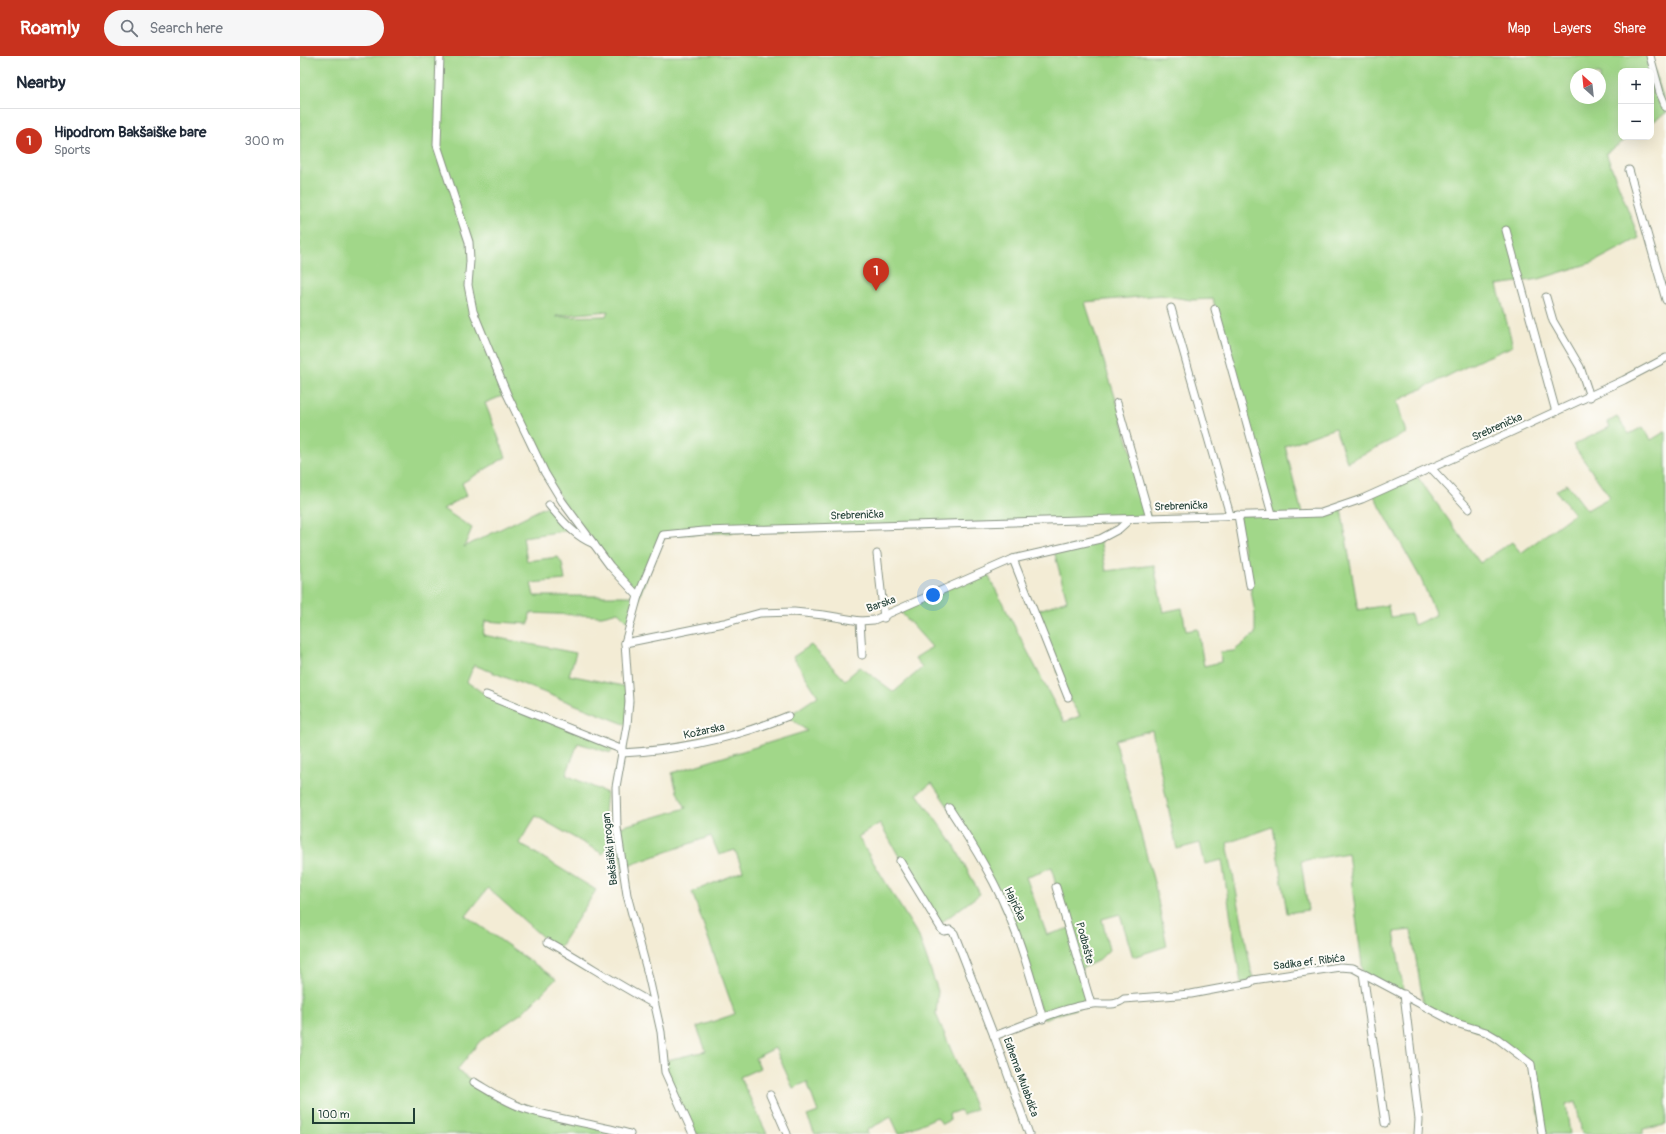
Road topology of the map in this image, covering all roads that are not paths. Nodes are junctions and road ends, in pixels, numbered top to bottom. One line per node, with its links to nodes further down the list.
1 (440, 56): 23 (street)
2 (1650, 56): 3 (street)
3 (1666, 107)
4 (1628, 170): 7 (street)
5 (1506, 230): 13 (street)
6 (1546, 297): 11 (street)
7 (1666, 300)
8 (1171, 308): 18 (street)
9 (1215, 309): 17 (street)
10 (1666, 358): 11 (street, Srebrenička)
11 (1590, 396): 13 (street, Srebrenička)
12 (1117, 403): 20 (street)
13 (1556, 412): 14 (street, Srebrenička)
14 (1431, 468): 16 (street); 17 (street, Srebrenička)
15 (549, 505): 23 (street)
16 (1469, 509)
17 (1272, 514): 19 (street, Srebrenička)
18 (1230, 515): 19 (street, Srebrenička); 20 (street, Srebrenička)
19 (1238, 515): 26 (street)
20 (1150, 518): 21 (street, Srebrenička)
21 (1130, 519): 22 (street, Srebrenička); 25 (street, Barska)
22 (663, 535): 27 (street, Bakšaiški progan)
23 (594, 544): 27 (street)
24 (877, 554): 28 (street)
25 (1013, 559): 28 (street, Barska); 33 (street)
26 (1250, 584)
27 (638, 596): 30 (street, Bakšaiški progan)
28 (884, 618): 29 (street, Barska)
29 (860, 621): 30 (street, Barska); 31 (street)
30 (625, 643): 35 (street, Bakšaiški progan)
31 (862, 655)
32 (486, 695): 35 (street)
33 (1068, 697)
34 (788, 716): 35 (street, Kožarska)
35 (622, 751): 42 (street, Bakšaiški progan)
36 (949, 808): 44 (street, Hajrićka)
37 (900, 861): 46 (street)
38 (1056, 887): 43 (street, Podbašte)
39 (548, 942): 42 (street)
40 (1363, 973): 41 (street, Sadika ef. Ribića); 43 (street, Sadika ef. Ribića); 49 (street)
41 (1404, 994): 54 (street); 55 (street, Sadika ef. Ribića)
42 (654, 1004): 51 (street, Bakšaiški progan)
43 (1091, 1004): 44 (street, Sadika ef. Ribića)
44 (1043, 1019): 45 (street, Sadika ef. Ribića)
45 (1003, 1033): 46 (street, Edhema Mulabdića)
46 (994, 1036): 53 (street, Edhema Mulabdića)
47 (474, 1082): 50 (street)
48 (770, 1095): 52 (street)
49 (1385, 1123)
50 (630, 1134)
51 (693, 1134)
52 (787, 1134)
53 (1029, 1134)
54 (1418, 1134)
55 (1542, 1134)

